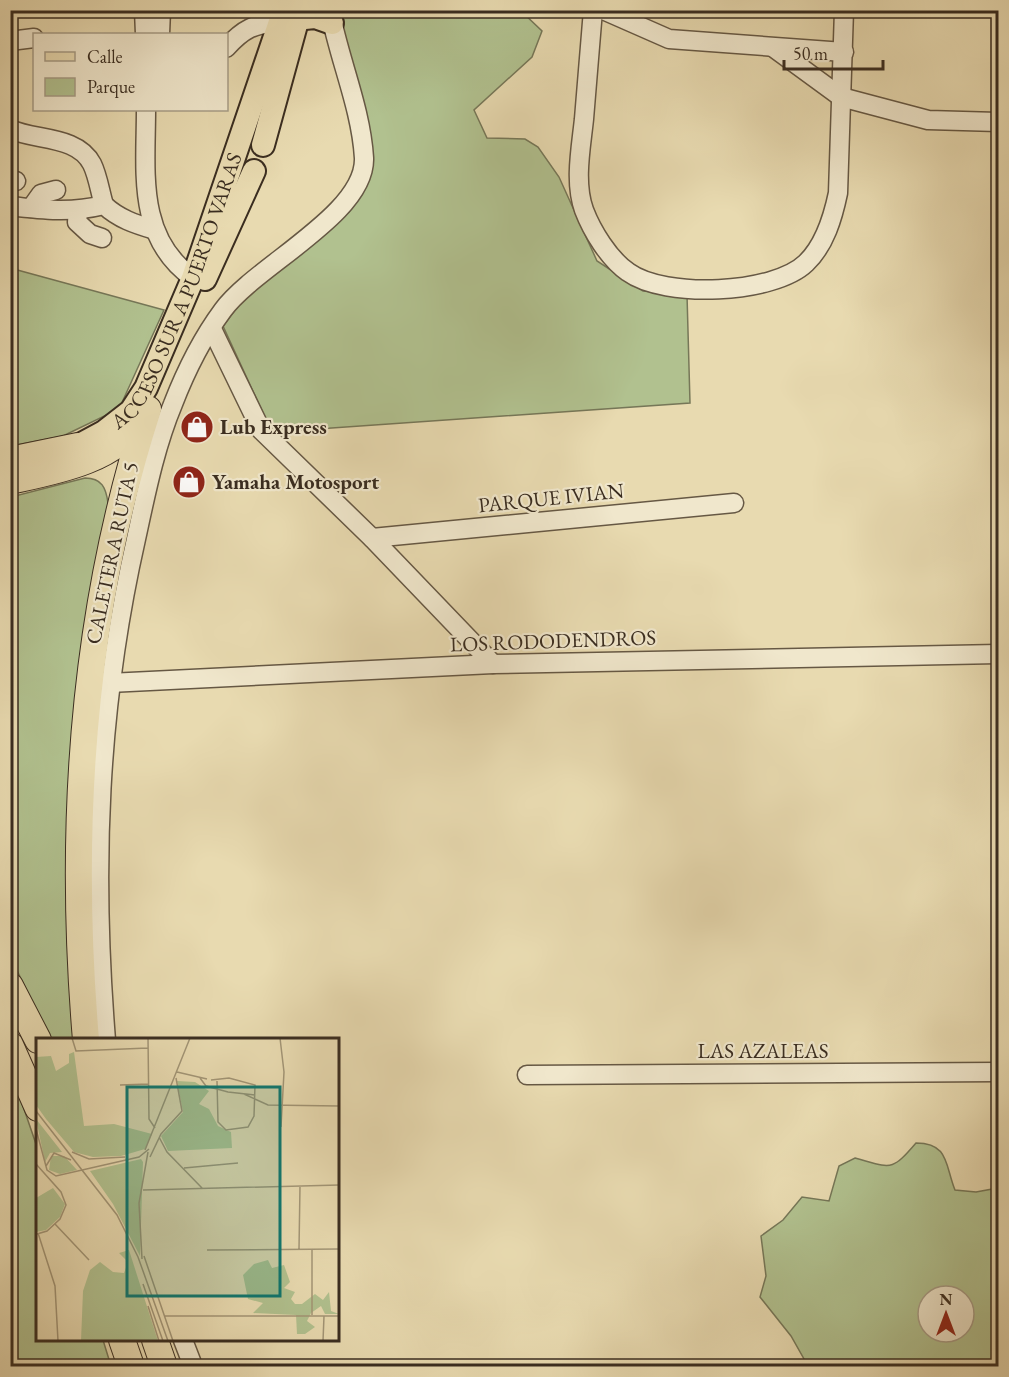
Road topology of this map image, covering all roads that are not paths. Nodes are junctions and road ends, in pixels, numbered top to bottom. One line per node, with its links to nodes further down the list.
1 (144, 10): 8 (street)
2 (161, 10): 9 (street)
3 (594, 10): 15 (street)
4 (603, 10): 13 (street)
5 (844, 10): 14 (street)
6 (290, 15): 7 (main road); 12 (street); 19 (main road, ACCESO SUR A PUERTO VARAS); 28 (main road, ACCESO SUR A PUERTO VARAS)
7 (331, 17): 29 (street, CALETERA RUTA 5)
8 (144, 33)
9 (160, 33)
10 (33, 38): 11 (street)
11 (10, 41)
12 (228, 46)
13 (774, 48): 14 (street); 15 (street)
14 (844, 52): 15 (street)
15 (841, 97): 17 (street)
16 (146, 111): 26 (street)
17 (999, 122)
18 (10, 129): 22 (street)
19 (263, 145)
20 (254, 171): 30 (main road, ACCESO SUR A PUERTO VARAS)
21 (56, 190): 24 (street)
22 (104, 205): 25 (street); 26 (street)
23 (10, 206): 24 (street)
24 (31, 208): 25 (street)
25 (78, 211): 27 (street)
26 (155, 230): 28 (street)
27 (102, 238)
28 (193, 278): 31 (main road, ACCESO SUR A PUERTO VARAS)
29 (212, 329): 35 (street); 38 (street, CALETERA RUTA 5)
30 (148, 410): 33 (highway); 41 (highway)
31 (78, 446): 32 (highway); 33 (highway)
32 (10, 460)
33 (22, 479)
34 (734, 503): 35 (street, PARQUE IVIAN)
35 (372, 538): 37 (street)
36 (999, 654): 37 (street, LOS RODODENDROS)
37 (493, 664): 38 (street, LOS RODODENDROS)
38 (109, 683): 42 (street, CALETERA RUTA 5)
39 (10, 986): 40 (highway)
40 (37, 1038)
41 (86, 1038)
42 (106, 1038)
43 (10, 1045): 46 (highway)
44 (999, 1072): 45 (street, LAS AZALEAS)
45 (527, 1075)
46 (36, 1104)
47 (120, 1341): 51 (street)
48 (120, 1341): 52 (highway)
49 (155, 1341): 53 (highway)
50 (183, 1341): 54 (street)
51 (124, 1366)
52 (131, 1366)
53 (164, 1366)
54 (193, 1366)

